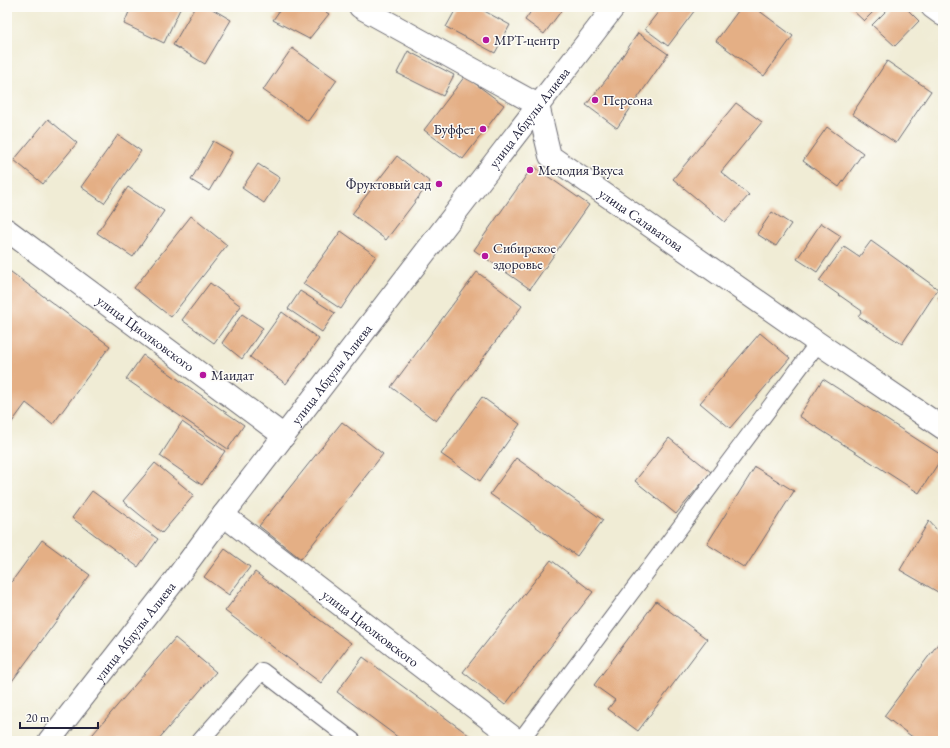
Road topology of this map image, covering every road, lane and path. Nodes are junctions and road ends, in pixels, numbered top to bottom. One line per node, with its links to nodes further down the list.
1 (360, 7): 5 (street)
2 (614, 7): 5 (street, улица Абдулы Алиева)
3 (932, 7): 4 (street)
4 (943, 15)
5 (538, 105): 7 (street, улица Салаватова); 9 (street, улица Абдулы Алиева)
6 (7, 230): 9 (street, улица Циолковского)
7 (818, 343): 8 (street, улица Салаватова); 14 (lane)
8 (943, 428)
9 (284, 436): 10 (street, улица Абдулы Алиева)
10 (223, 515): 11 (street, улица Абдулы Алиева); 14 (street, улица Циолковского)
11 (49, 741)
12 (200, 741): 13 (lane)
13 (353, 741)
14 (519, 741)

